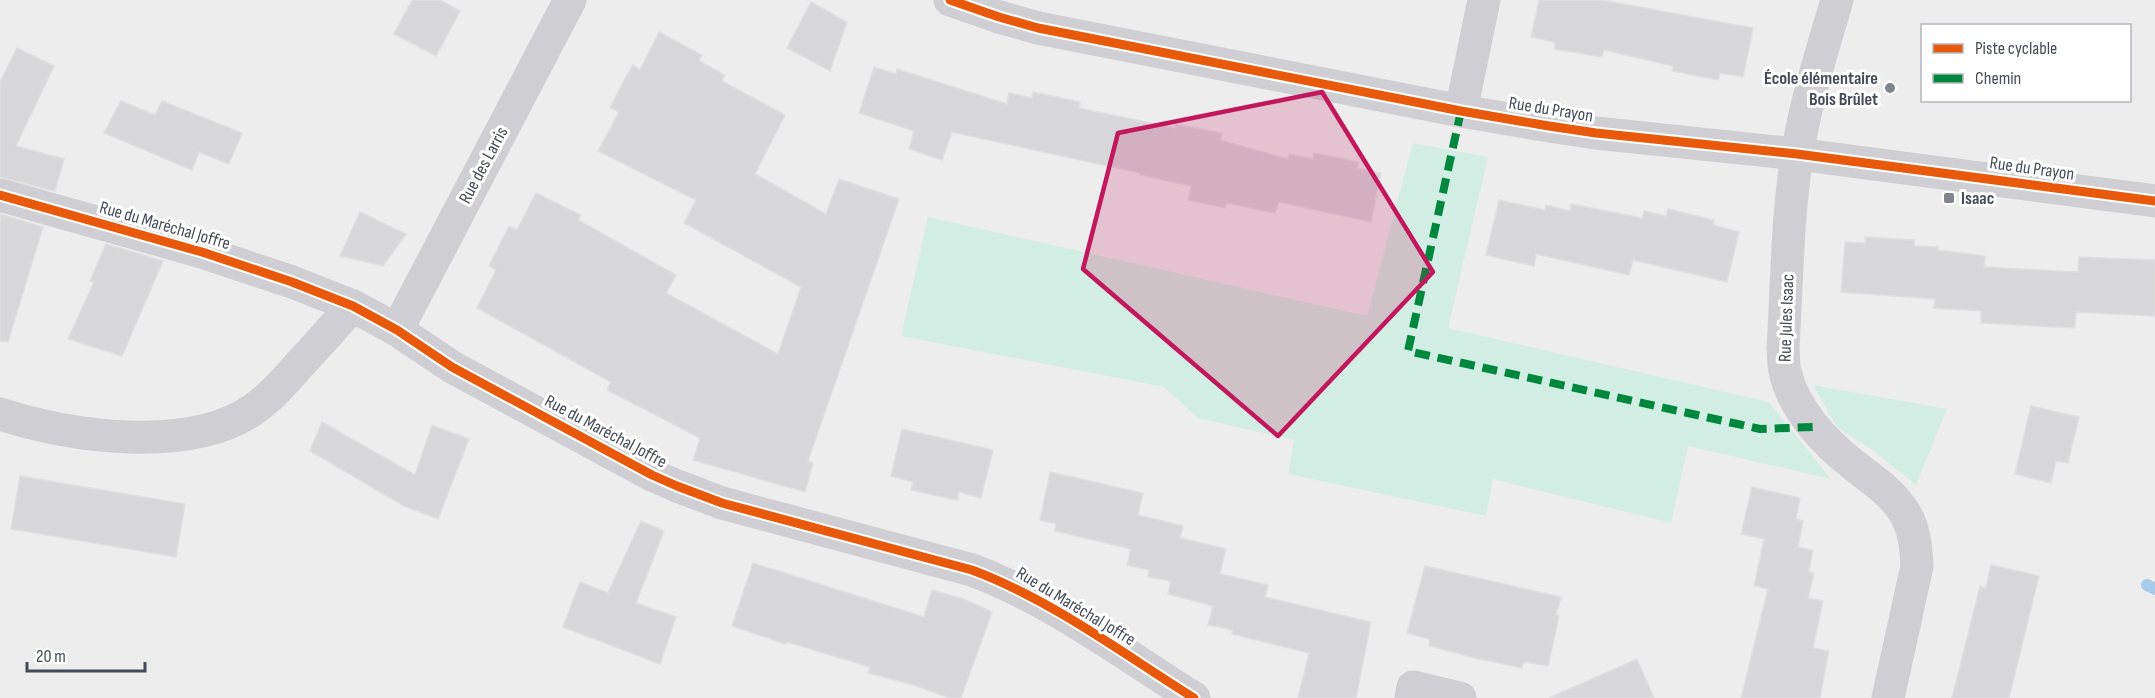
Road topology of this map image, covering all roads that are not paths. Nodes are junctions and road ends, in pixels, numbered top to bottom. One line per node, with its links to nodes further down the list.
1 (570, 0): 10 (street, Rue des Larris)
2 (950, 0): 5 (street, Rue du Prayon)
3 (1485, 0): 5 (street)
4 (1837, 0): 6 (street, Rue Jules Isaac)
5 (1461, 111): 6 (street, Rue du Prayon)
6 (1797, 154): 8 (street, Rue du Prayon); 15 (street, Rue Jules Isaac)
7 (0, 195): 9 (street, Rue du Maréchal Joffre)
8 (2155, 201)
9 (353, 306): 10 (street, Rue du Maréchal Joffre); 11 (street)
10 (397, 330): 12 (street, Rue du Maréchal Joffre)
11 (0, 414)
12 (1194, 698)
13 (1411, 698): 14 (street)
14 (1460, 698)
15 (1888, 698)

